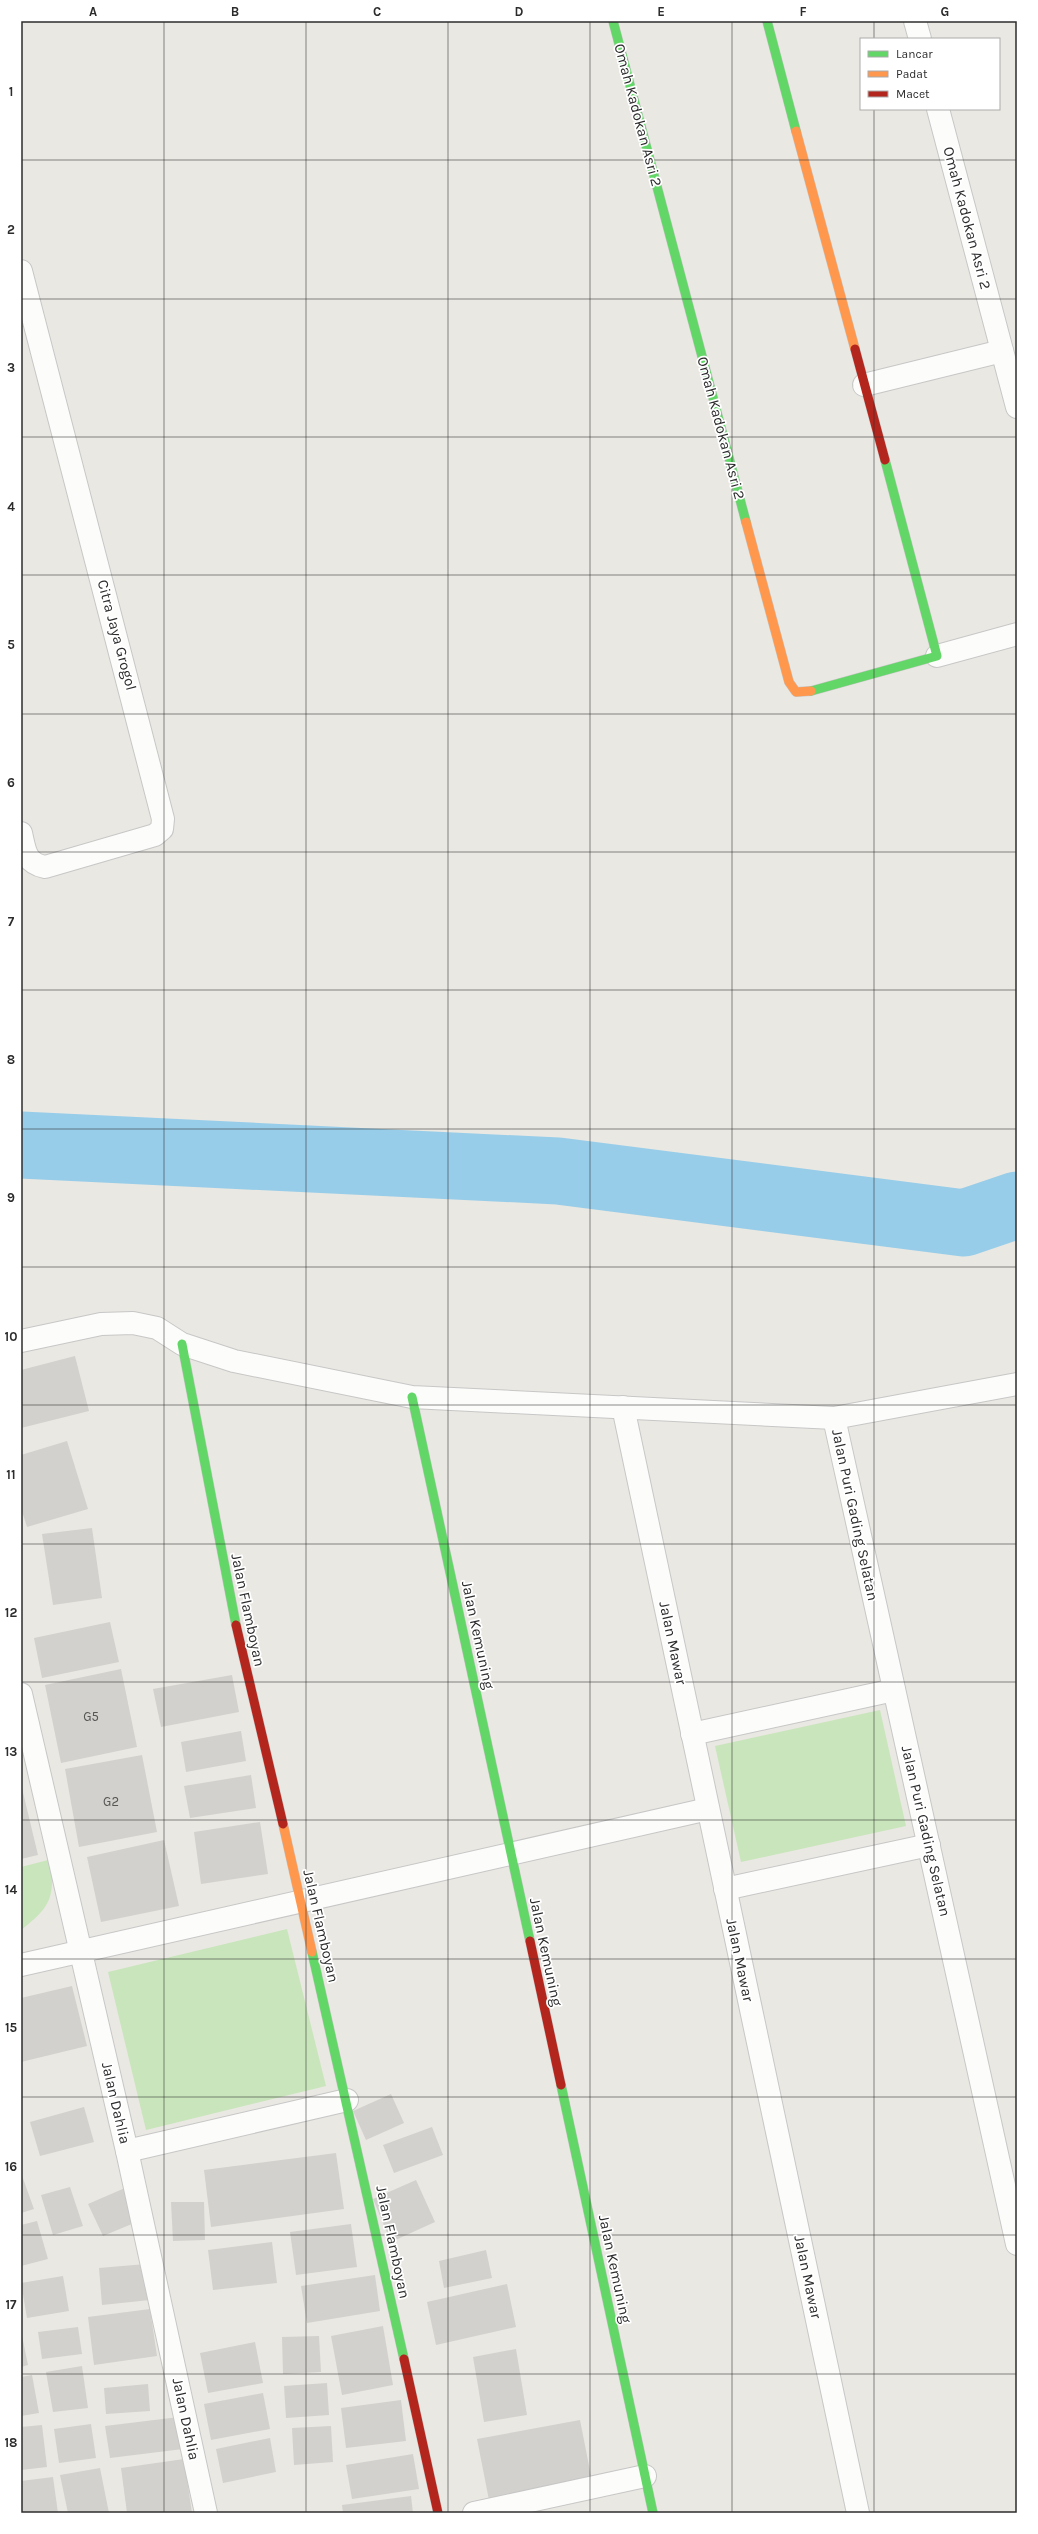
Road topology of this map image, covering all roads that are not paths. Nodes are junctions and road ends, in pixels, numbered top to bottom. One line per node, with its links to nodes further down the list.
1 (613, 21): 11 (street, Omah Kadokan Asri 2)
2 (915, 21): 4 (street)
3 (770, 22): 8 (street)
4 (920, 38)
5 (938, 110): 7 (street, Omah Kadokan Asri 2)
6 (22, 276): 12 (street, Citra Jaya Grogol)
7 (1002, 351): 8 (street); 9 (street, Omah Kadokan Asri 2)
8 (864, 385): 11 (street)
9 (1017, 407)
10 (1017, 634): 11 (street, Omah Kadokan Asri 2)
11 (937, 656)
12 (21, 833)
13 (21, 1341): 14 (street)
14 (182, 1344): 16 (street); 26 (street, Jalan Flamboyan)
15 (1017, 1384): 18 (street)
16 (412, 1397): 17 (street); 24 (street, Jalan Kemuning)
17 (623, 1408): 18 (street); 21 (street, Jalan Mawar)
18 (834, 1418): 19 (street, Jalan Puri Gading Selatan)
19 (894, 1690): 21 (street); 23 (street, Jalan Puri Gading Selatan)
20 (21, 1694): 27 (street, Jalan Dahlia)
21 (692, 1734): 22 (street, Jalan Mawar)
22 (708, 1809): 24 (street); 25 (street, Jalan Mawar)
23 (929, 1845): 25 (street); 31 (street, Jalan Puri Gading Selatan)
24 (511, 1854): 26 (street); 32 (street, Jalan Kemuning)
25 (725, 1889): 37 (street, Jalan Mawar)
26 (300, 1901): 27 (street); 29 (street, Jalan Flamboyan)
27 (81, 1952): 28 (street); 30 (street, Jalan Dahlia)
28 (21, 1965)
29 (347, 2100): 30 (street); 34 (street, Jalan Flamboyan)
30 (127, 2151): 33 (street, Jalan Dahlia)
31 (1017, 2244)
32 (645, 2476): 35 (street); 36 (street, Jalan Kemuning)
33 (206, 2513)
34 (438, 2513)
35 (474, 2513)
36 (653, 2513)
37 (858, 2513)

